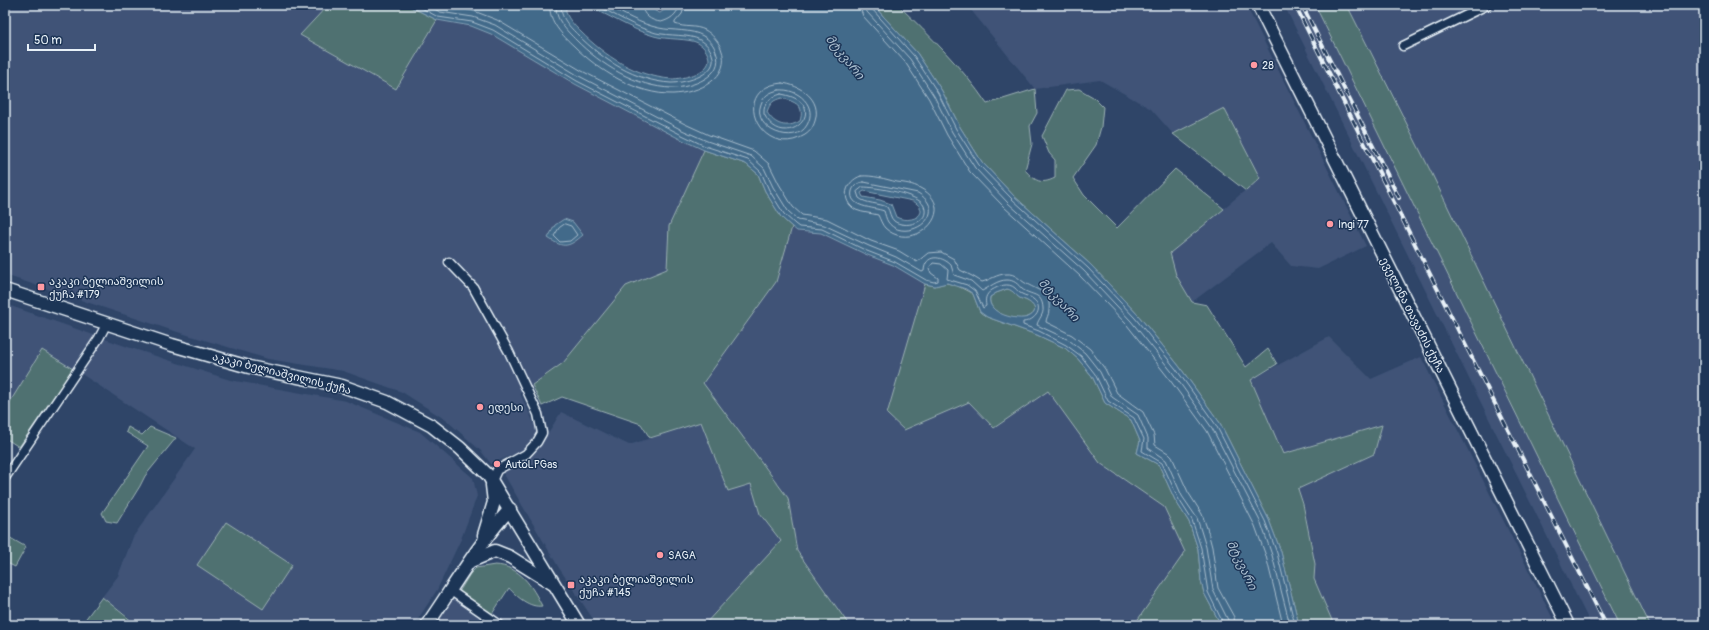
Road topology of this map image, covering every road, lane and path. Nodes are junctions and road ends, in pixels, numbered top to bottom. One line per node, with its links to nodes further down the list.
1 (1258, 5): 17 (main road, ეველინა თავაძის ქუჩა)
2 (1487, 5): 3 (street)
3 (1403, 46)
4 (449, 262): 8 (street)
5 (5, 290): 6 (main road, აკაკი ბელიაშვილის ქუჩა)
6 (107, 323): 7 (street); 8 (main road, აკაკი ბელიაშვილის ქუჩა)
7 (5, 478)
8 (492, 481): 9 (main road, აკაკი ბელიაშვილის ქუჩა); 10 (main road)
9 (510, 509): 10 (main road); 12 (main road, აკაკი ბელიაშვილის ქუჩა)
10 (482, 544): 11 (main road)
11 (471, 561): 12 (main road); 13 (main road)
12 (555, 585): 16 (main road, აკაკი ბელიაშვილის ქუჩა)
13 (451, 591): 14 (main road); 15 (street)
14 (428, 625)
15 (500, 625)
16 (579, 625)
17 (1568, 625)

